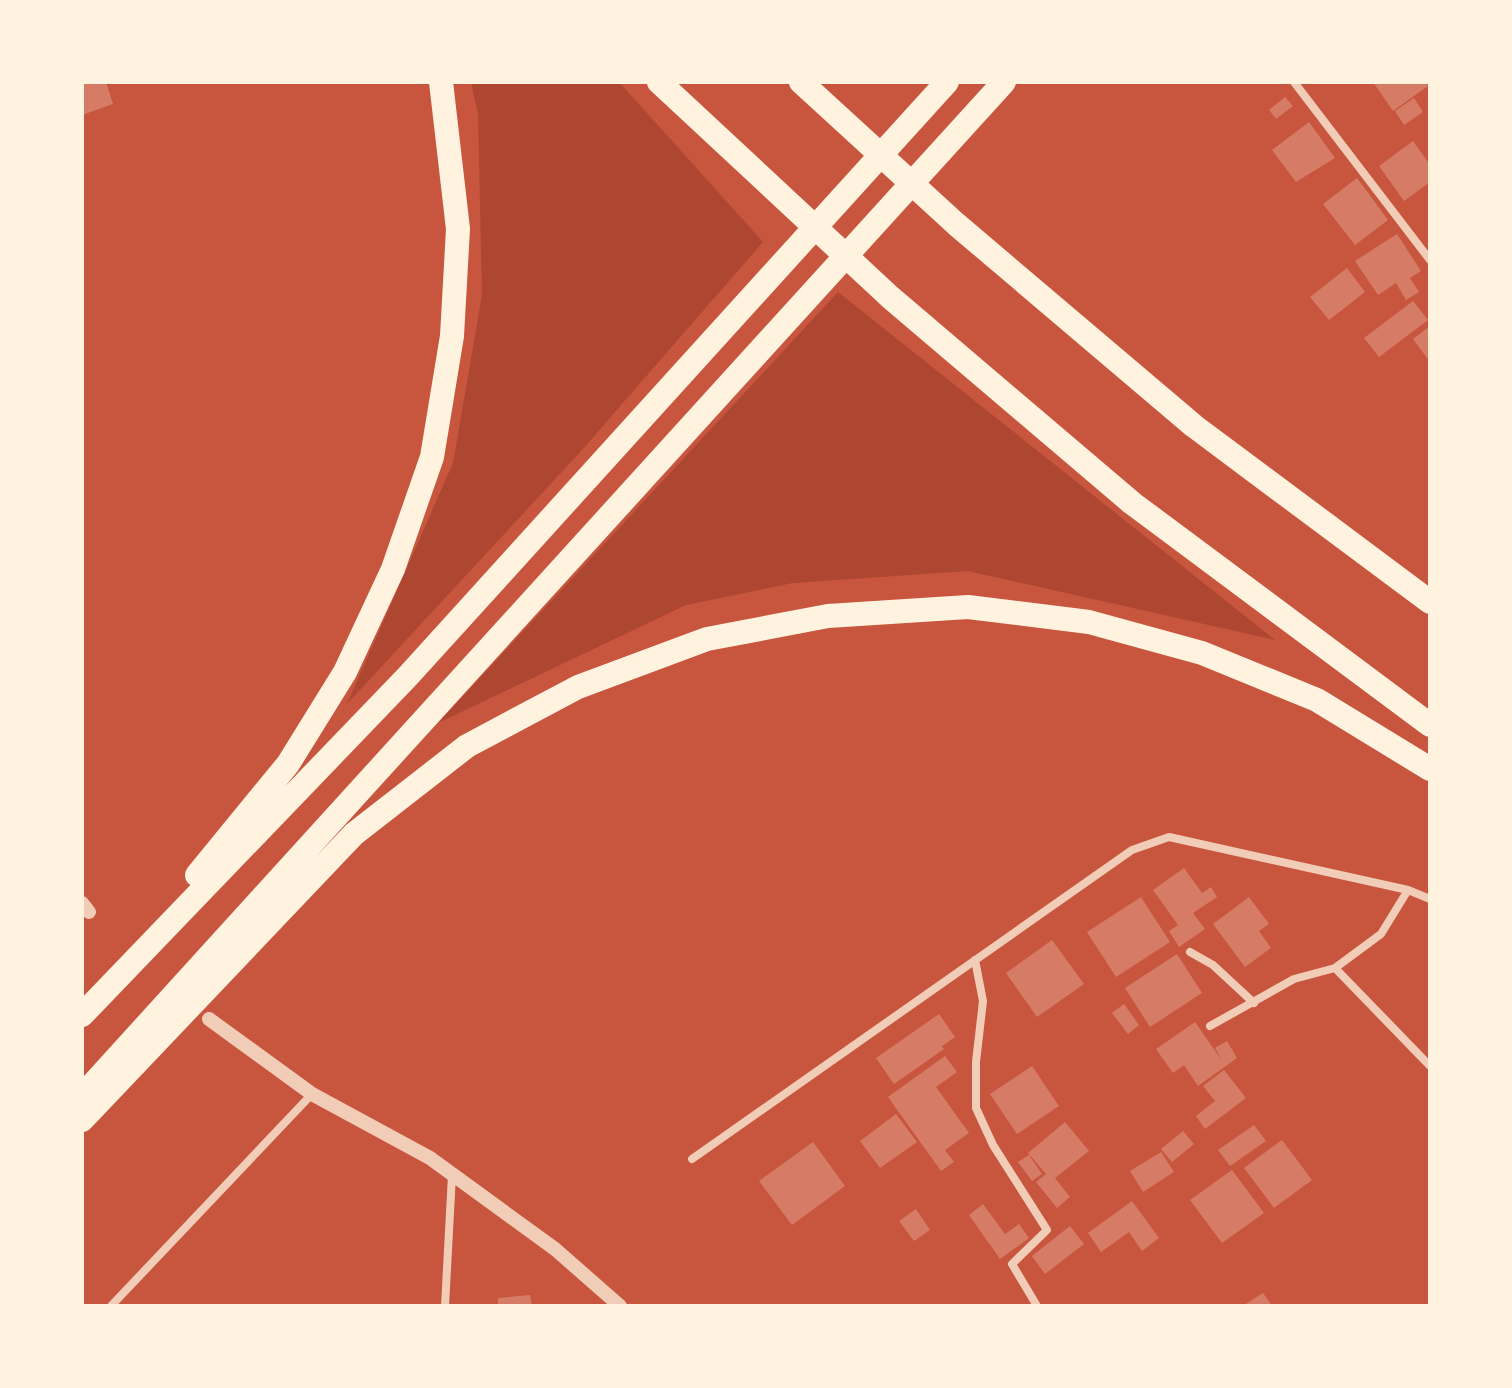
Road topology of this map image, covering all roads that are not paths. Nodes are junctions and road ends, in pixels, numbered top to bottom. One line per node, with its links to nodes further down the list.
1 (441, 82): 17 (highway)
2 (659, 82): 9 (highway)
3 (801, 82): 8 (highway)
4 (947, 82): 18 (highway)
5 (1004, 82): 23 (highway)
6 (1294, 82): 7 (street)
7 (1430, 260)
8 (1430, 602)
9 (1430, 725)
10 (1430, 769): 24 (highway)
11 (1408, 890): 12 (street); 14 (street); 15 (street)
12 (1430, 899)
13 (1190, 952): 16 (street)
14 (975, 960): 25 (street); 30 (street)
15 (1335, 968): 16 (street); 21 (street)
16 (1254, 1003): 20 (street)
17 (82, 1004)
18 (82, 1015)
19 (209, 1019): 22 (street)
20 (1210, 1026)
21 (1430, 1066)
22 (312, 1094): 26 (street); 27 (street)
23 (82, 1096)
24 (82, 1120)
25 (692, 1159)
26 (452, 1174): 28 (street); 29 (street)
27 (111, 1306)
28 (445, 1306)
29 (620, 1306)
30 (1037, 1306)

